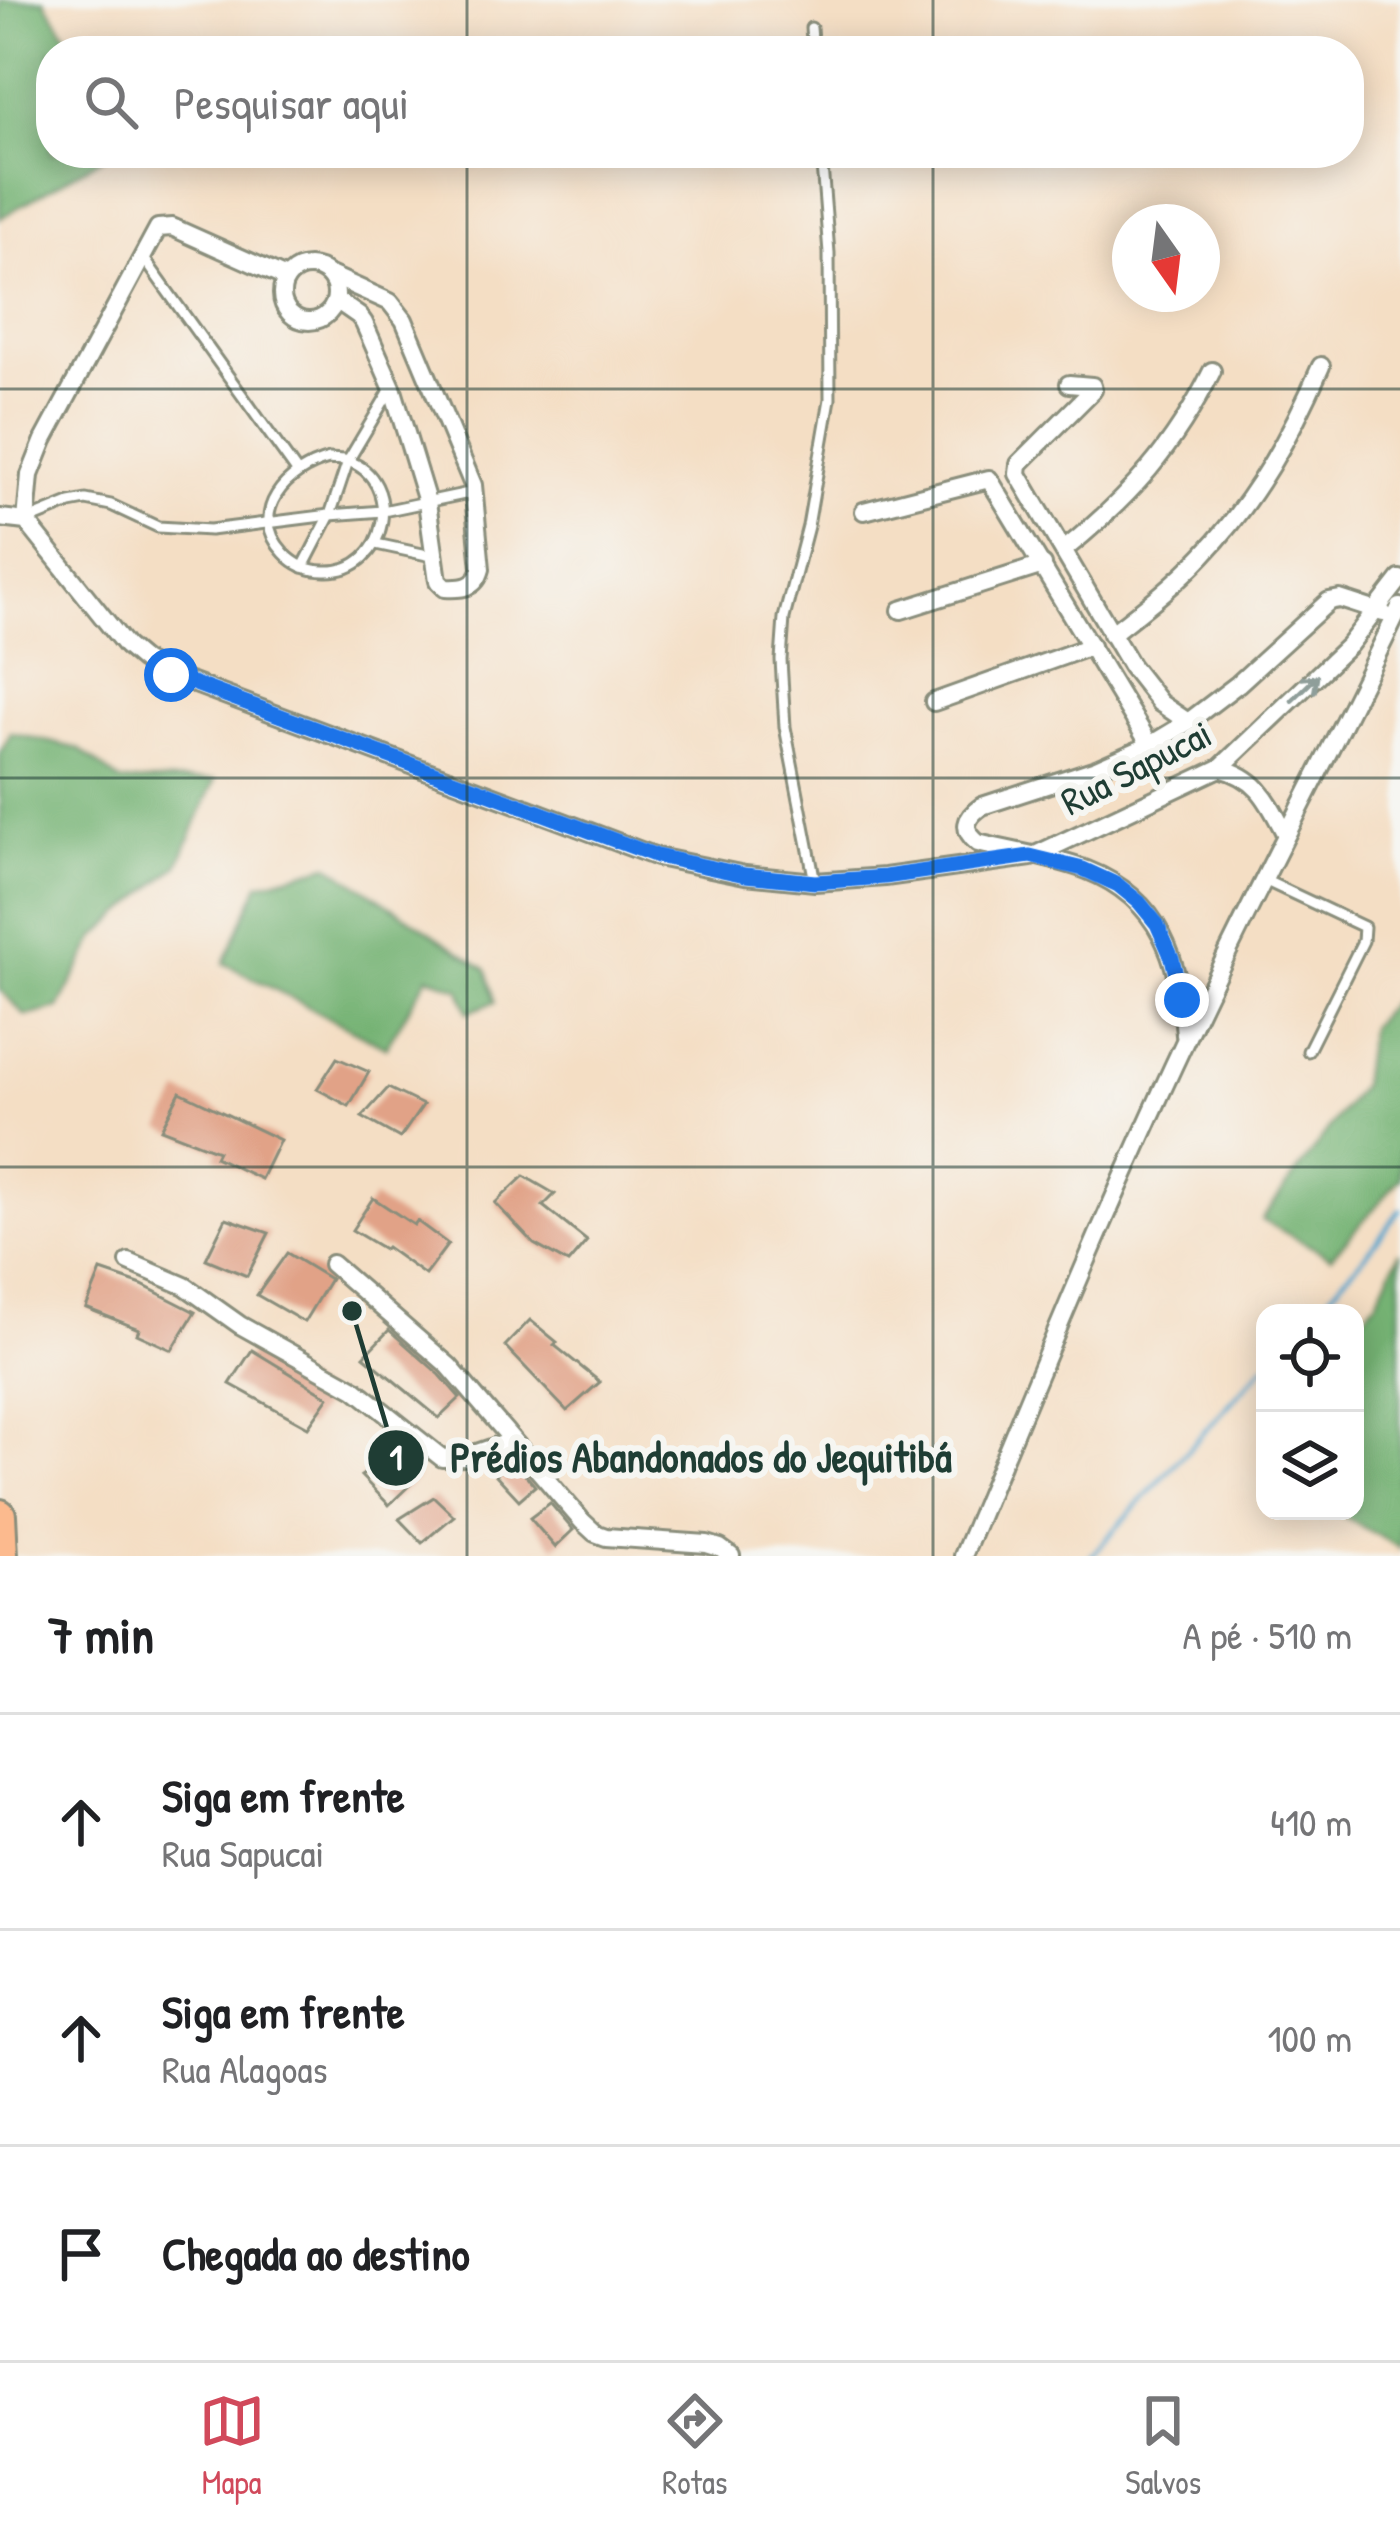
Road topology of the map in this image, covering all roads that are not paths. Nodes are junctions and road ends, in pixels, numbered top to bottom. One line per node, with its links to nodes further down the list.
1 (812, 28): 2 (lane)
2 (812, 36)
3 (822, 168): 39 (lane)
4 (142, 256): 6 (street); 13 (lane); 20 (street)
5 (328, 274): 6 (street); 7 (street); 14 (street)
6 (286, 278): 7 (street)
7 (335, 300): 11 (street)
8 (1321, 366): 30 (street)
9 (1212, 371): 23 (street)
10 (1069, 383): 23 (street)
11 (392, 387): 12 (lane); 15 (street)
12 (348, 461): 13 (lane); 16 (lane); 18 (lane)
13 (297, 472): 21 (lane)
14 (474, 492): 15 (lane); 24 (street)
15 (427, 502): 16 (lane); 24 (street)
16 (383, 511): 18 (lane); 22 (lane)
17 (864, 511): 25 (street)
18 (330, 514): 21 (lane); 26 (lane)
19 (0, 518): 20 (street)
20 (26, 521): 21 (lane); 39 (street, Rua Sapucai)
21 (268, 524): 26 (lane)
22 (376, 544): 24 (lane); 26 (lane)
23 (1064, 550): 30 (street)
24 (432, 556)
25 (1043, 566): 28 (street); 31 (street)
26 (302, 567)
27 (1400, 579): 29 (street, Rua Sapucai)
28 (902, 610)
29 (1391, 612): 33 (street); 35 (street, Rua Sapucai, one-way to 29); 36 (street)
30 (1111, 634): 33 (street)
31 (1091, 646): 32 (street); 34 (street)
32 (934, 702)
33 (1188, 722): 34 (street)
34 (1150, 746): 37 (street)
35 (1220, 768): 36 (street); 37 (street, Rua Sapucai)
36 (1286, 835): 38 (street)
37 (1030, 856): 39 (street, Rua Sapucai); 40 (street)
38 (1262, 879): 40 (street); 41 (lane)
39 (815, 882)
40 (1185, 1040): 48 (street)
41 (1308, 1051)
42 (129, 1262): 44 (street)
43 (332, 1264): 44 (street)
44 (512, 1441): 47 (street)
45 (0, 1515): 46 (highway)
46 (2, 1556)
47 (730, 1556)
48 (963, 1556)

